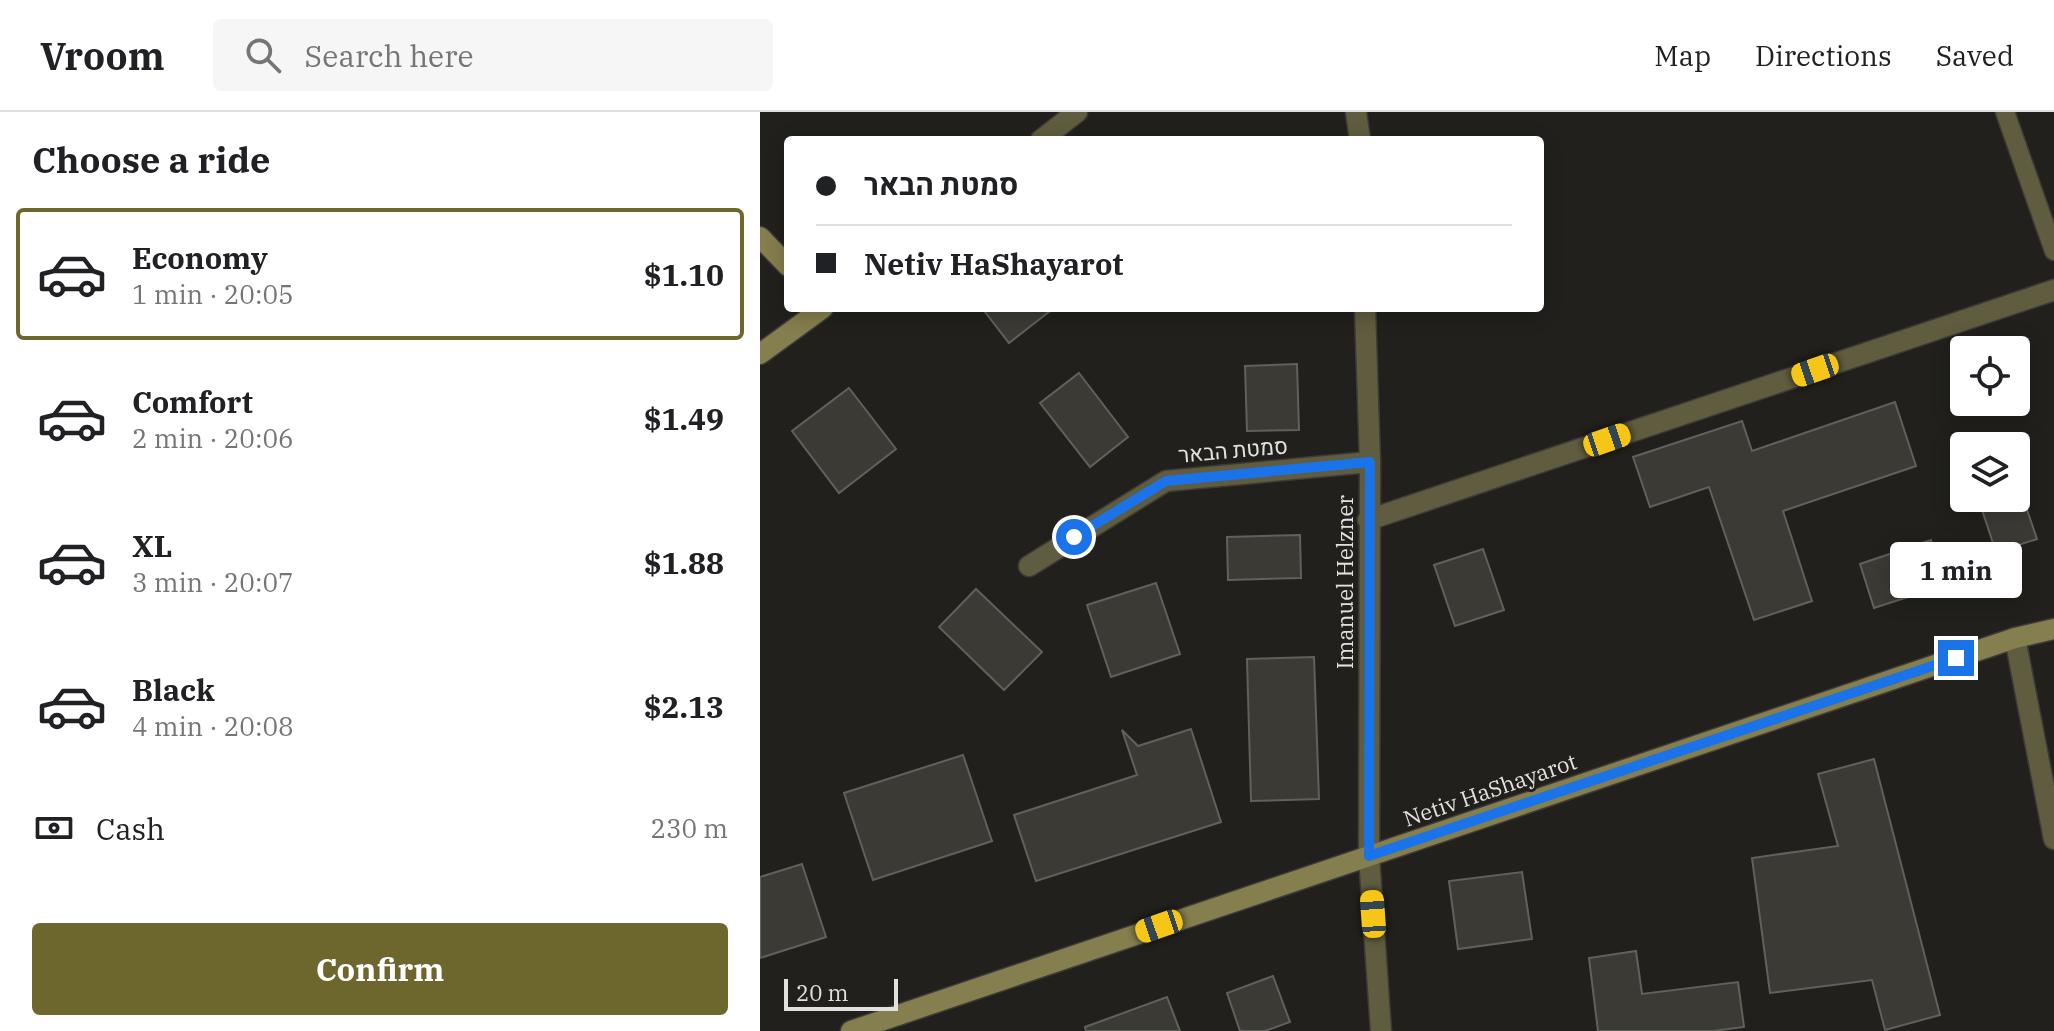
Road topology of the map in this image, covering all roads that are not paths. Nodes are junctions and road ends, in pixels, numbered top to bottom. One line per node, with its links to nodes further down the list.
1 (1077, 112): 4 (street)
2 (1356, 112): 5 (street)
3 (2005, 112): 7 (lane)
4 (1046, 136)
5 (1359, 136)
6 (760, 237): 8 (street)
7 (2054, 251)
8 (784, 262)
9 (2054, 290): 14 (street)
10 (818, 312): 12 (street)
11 (1365, 312): 13 (street, Imanuel Helzner)
12 (760, 354)
13 (1370, 462): 14 (street, Imanuel Helzner); 15 (street, סמטת הבאר)
14 (1368, 520): 19 (street, Imanuel Helzner)
15 (1029, 566)
16 (2054, 629): 17 (street, Netiv HaShayarot)
17 (2015, 638): 18 (street); 19 (street, Netiv HaShayarot)
18 (2054, 839)
19 (1369, 856): 20 (street, Netiv HaShayarot); 21 (street, Imanuel Helzner)
20 (851, 1031)
21 (1381, 1031)

